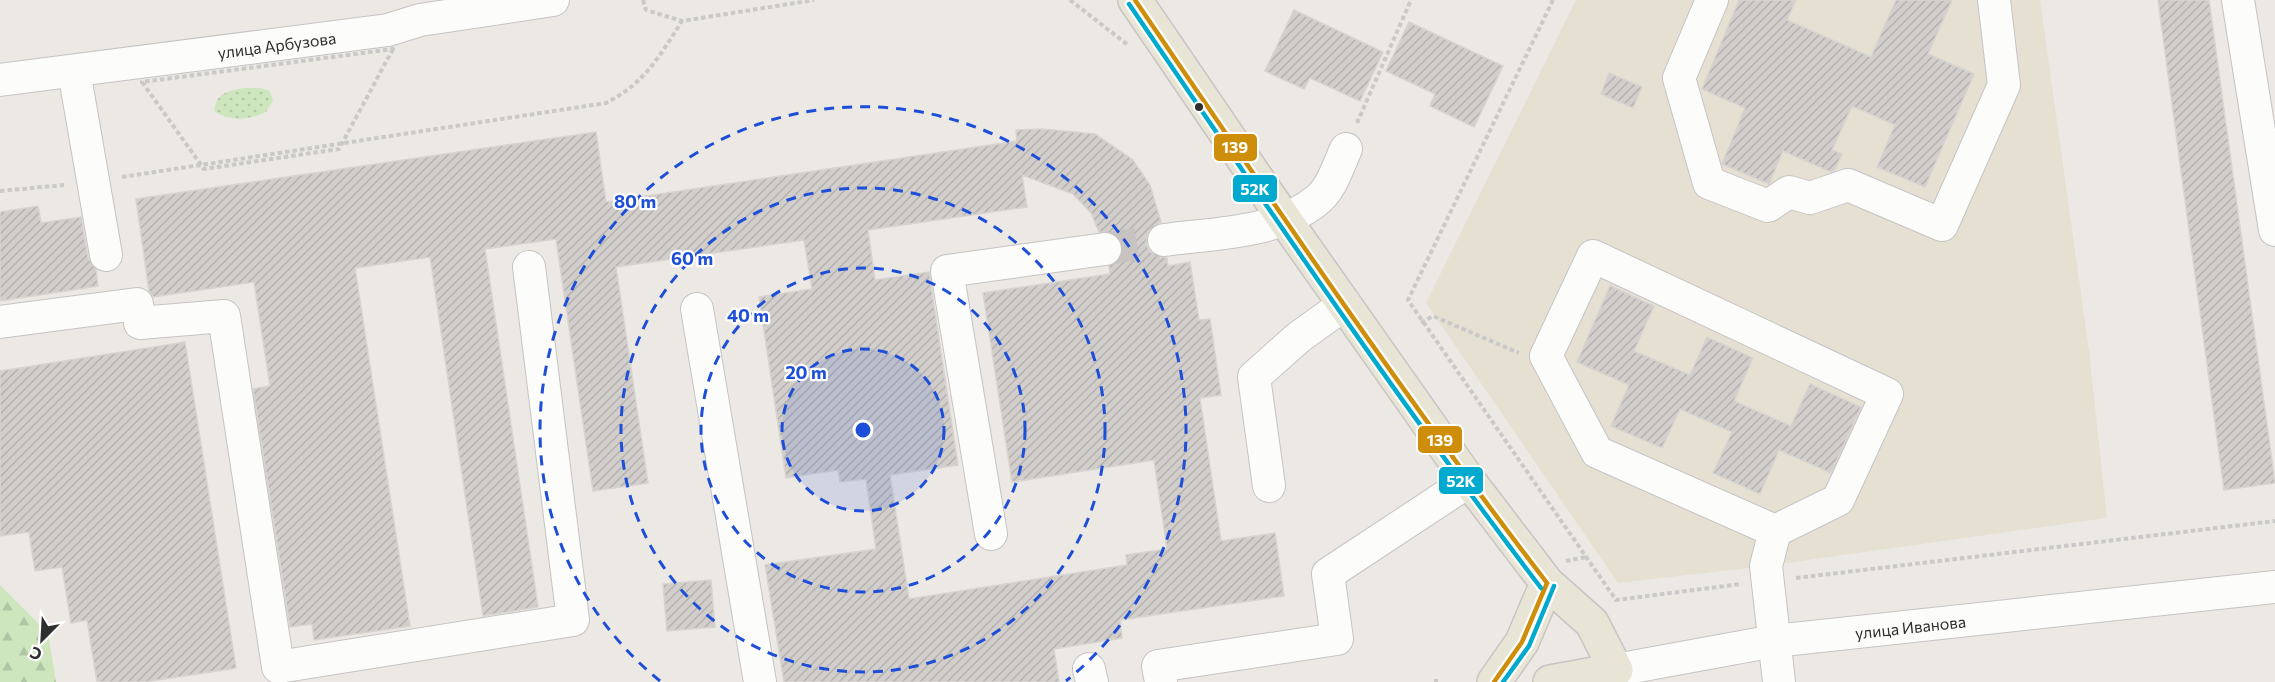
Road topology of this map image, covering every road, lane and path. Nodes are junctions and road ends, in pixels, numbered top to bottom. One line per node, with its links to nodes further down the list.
1 (553, 0): 11 (street, улица Арбузова)
2 (643, 0): 12 (path)
3 (814, 0): 12 (path)
4 (1070, 0): 13 (path)
5 (1135, 0): 20 (main road)
6 (1411, 0): 17 (path)
7 (1553, 0): 29 (path)
8 (1712, 0): 9 (street)
9 (1994, 0)
10 (2238, 0): 21 (street)
11 (419, 10): 14 (street, улица Арбузова)
12 (682, 21): 18 (path)
13 (1136, 51)
14 (74, 71): 15 (street, улица Арбузова); 18 (street)
15 (0, 80)
16 (142, 82): 16 (path)
17 (1346, 149): 20 (street)
18 (93, 182): 19 (path); 24 (street)
19 (0, 191)
20 (1285, 220): 22 (street); 26 (main road)
21 (2275, 230)
22 (1164, 240)
23 (1105, 249): 35 (street)
24 (106, 255)
25 (529, 267): 28 (street)
26 (1346, 304): 31 (main road); 32 (street)
27 (697, 309): 41 (street)
28 (0, 322)
29 (1421, 323): 30 (path); 36 (path)
30 (1550, 366): 34 (street); 34 (street)
31 (1469, 481): 37 (main road); 42 (street)
32 (1269, 486)
33 (2275, 521): 36 (path)
34 (1775, 531): 36 (street)
35 (991, 534)
36 (1767, 581): 39 (street)
37 (1547, 583): 40 (main road); 43 (main road)
38 (2275, 587): 39 (street, улица Иванова)
39 (1774, 641): 40 (street, улица Иванова); 45 (street)
40 (1617, 676): 44 (main road, улица Иванова)
41 (760, 682)
42 (1161, 682)
43 (1494, 682)
44 (1550, 682)
45 (1779, 682)

